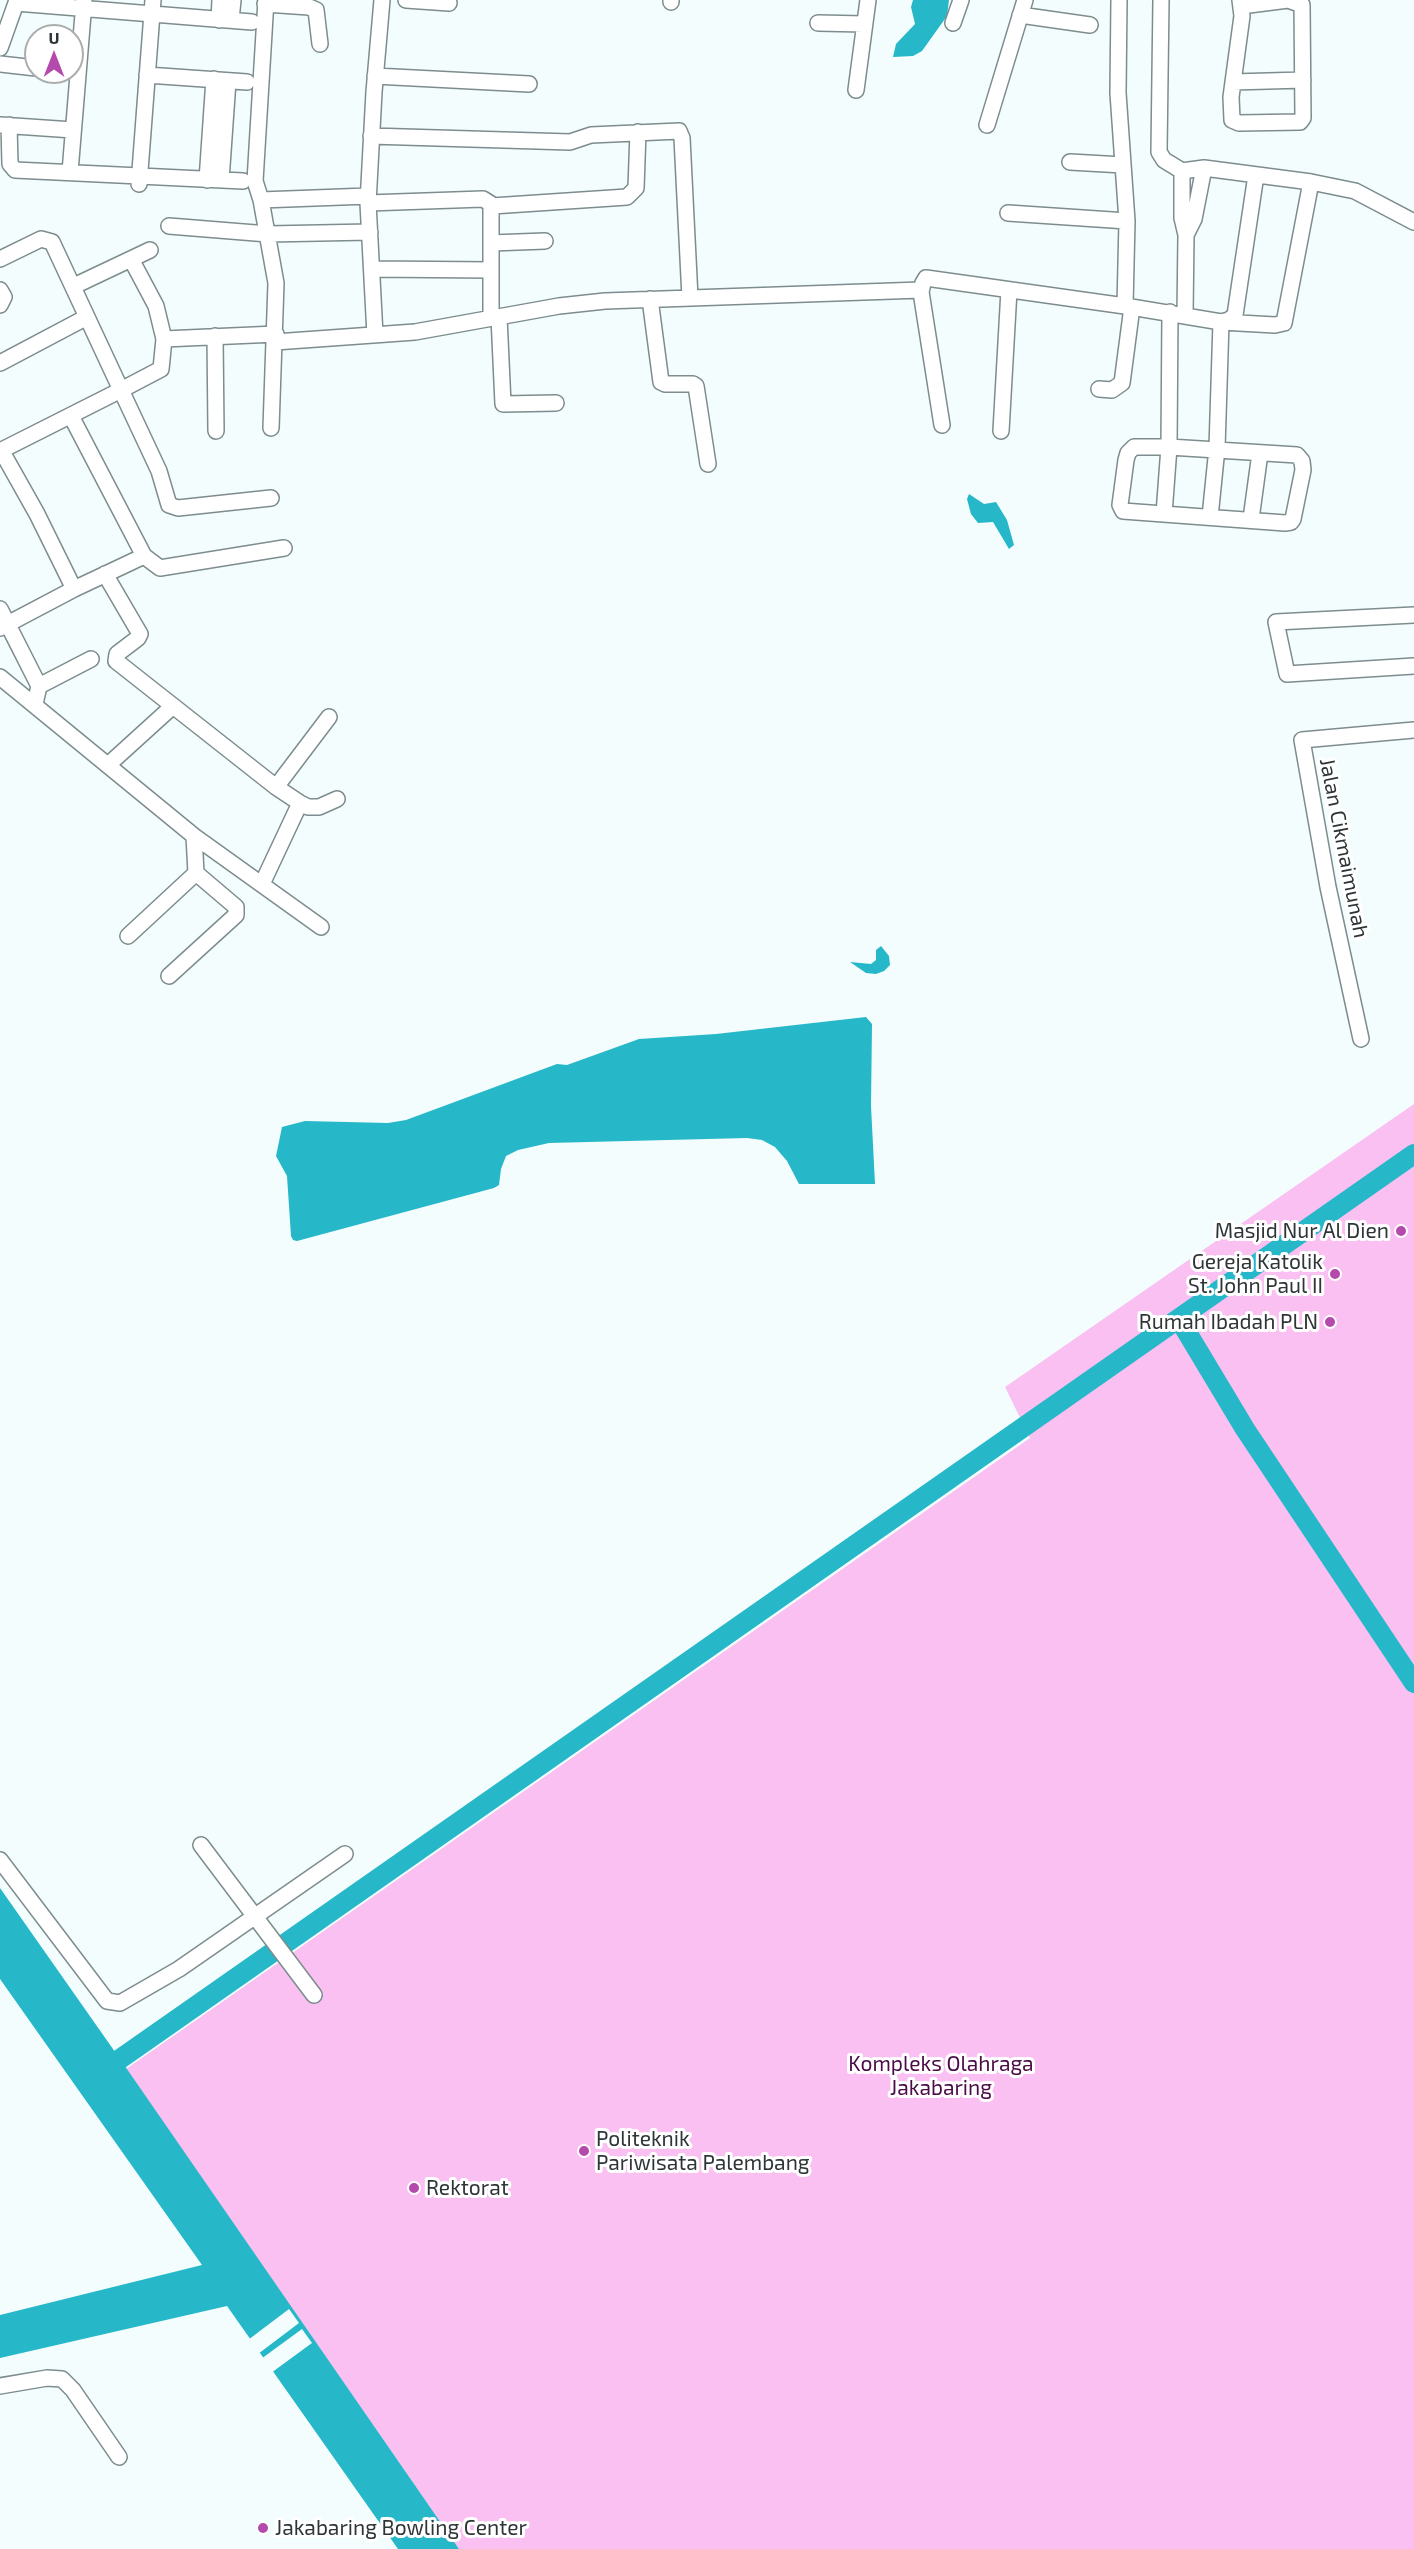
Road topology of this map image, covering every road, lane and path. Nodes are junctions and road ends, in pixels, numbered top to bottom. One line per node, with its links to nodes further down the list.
1 (220, 0): 18 (street)
2 (233, 0): 18 (street)
3 (382, 0): 30 (street)
4 (406, 0): 13 (street)
5 (868, 0): 23 (street)
6 (961, 0): 21 (street)
7 (1025, 0): 17 (street)
8 (1119, 0): 44 (street)
9 (1161, 0): 46 (street)
10 (0, 2): 11 (street)
11 (17, 2): 15 (street); 26 (street)
12 (266, 2): 25 (street); 54 (street)
13 (449, 3)
14 (1240, 3): 32 (street); 34 (street)
15 (84, 5): 16 (street); 22 (street)
16 (153, 8): 18 (street); 29 (street)
17 (1020, 15): 24 (street); 39 (street)
18 (225, 20): 19 (street)
19 (252, 22)
20 (818, 23): 23 (street)
21 (953, 23)
22 (81, 24)
23 (864, 24): 37 (street)
24 (1090, 25)
25 (320, 44)
26 (0, 48)
27 (0, 64): 28 (street)
28 (24, 67)
29 (147, 75): 31 (street); 49 (street)
30 (375, 76): 36 (street); 42 (street)
31 (221, 80): 33 (street); 50 (street)
32 (1303, 80): 34 (street); 34 (street)
33 (247, 82)
34 (1233, 82)
35 (75, 84): 40 (street)
36 (529, 84)
37 (856, 90)
38 (4, 125): 40 (street); 47 (street)
39 (987, 125)
40 (73, 130): 47 (street)
41 (638, 132): 42 (street); 55 (street); 74 (street)
42 (371, 136): 53 (street)
43 (1070, 162): 44 (street)
44 (1123, 165): 57 (street)
45 (1204, 168): 46 (street); 48 (street); 62 (street)
46 (1182, 171): 62 (street)
47 (70, 172): 49 (street)
48 (1256, 175): 52 (street); 81 (street)
49 (139, 180): 50 (street)
50 (214, 180): 51 (street)
51 (243, 181)
52 (1311, 182): 58 (street); 81 (street)
53 (368, 199): 54 (street); 55 (street); 60 (street)
54 (261, 200): 61 (street)
55 (492, 206): 64 (street)
56 (1008, 213): 57 (street)
57 (1127, 221): 77 (street)
58 (1414, 222)
59 (169, 226): 61 (street)
60 (370, 232): 61 (street); 68 (street)
61 (268, 234): 84 (street)
62 (1186, 235): 78 (street)
63 (545, 241): 64 (street)
64 (491, 243): 69 (street)
65 (150, 250): 67 (street)
66 (0, 259): 70 (street)
67 (131, 259): 70 (street); 85 (street)
68 (372, 269): 69 (street); 82 (street)
69 (491, 270): 80 (street)
70 (74, 286): 79 (street)
71 (0, 290): 76 (street)
72 (1009, 290): 73 (street); 77 (street); 94 (street)
73 (921, 291): 74 (street); 91 (street)
74 (690, 298): 75 (street)
75 (650, 299): 80 (street); 99 (street)
76 (0, 305)
77 (1128, 306): 78 (street); 87 (street)
78 (1177, 314): 81 (street); 95 (street)
79 (87, 317): 86 (street); 88 (street)
80 (495, 318): 82 (street); 89 (street)
81 (1221, 322): 96 (street)
82 (375, 335): 84 (street)
83 (215, 336): 84 (street); 85 (street); 93 (street)
84 (276, 338): 92 (street)
85 (164, 339): 88 (street)
86 (0, 363)
87 (1099, 389)
88 (121, 390): 90 (street); 100 (street)
89 (556, 403)
90 (70, 416): 97 (street); 105 (street)
91 (942, 425)
92 (271, 428)
93 (216, 430)
94 (1001, 431)
95 (1169, 447): 96 (street); 101 (street); 101 (street)
96 (1217, 450): 98 (street); 102 (street)
97 (0, 451): 107 (street)
98 (1260, 453): 103 (street); 103 (street)
99 (708, 464)
100 (272, 498)
101 (1164, 514): 102 (street)
102 (1210, 517): 103 (street)
103 (1251, 519)
104 (284, 548): 105 (street)
105 (144, 556): 106 (street)
106 (105, 574): 107 (street); 116 (street)
107 (74, 589): 110 (street)
108 (0, 609): 110 (street)
109 (1414, 615): 112 (street)
110 (4, 626): 114 (street)
111 (91, 659): 114 (street)
112 (1414, 666)
113 (0, 677): 115 (street)
114 (39, 686): 115 (street)
115 (35, 704): 119 (street)
116 (173, 706): 119 (street); 120 (street)
117 (329, 717): 120 (street)
118 (1414, 730): 129 (street, Jalan Cikmaimunah)
119 (108, 765): 123 (street)
120 (276, 787): 122 (street)
121 (337, 799): 122 (street)
122 (300, 803): 125 (street)
123 (194, 836): 124 (street); 125 (street)
124 (196, 873): 127 (street); 128 (street)
125 (262, 884): 126 (street)
126 (321, 927)
127 (128, 936)
128 (169, 976)
129 (1361, 1039)
130 (201, 1845): 133 (street)
131 (345, 1854): 133 (street)
132 (0, 1860): 133 (street)
133 (256, 1916): 134 (street)
134 (314, 1995)
135 (0, 2386): 136 (street)
136 (119, 2457)

